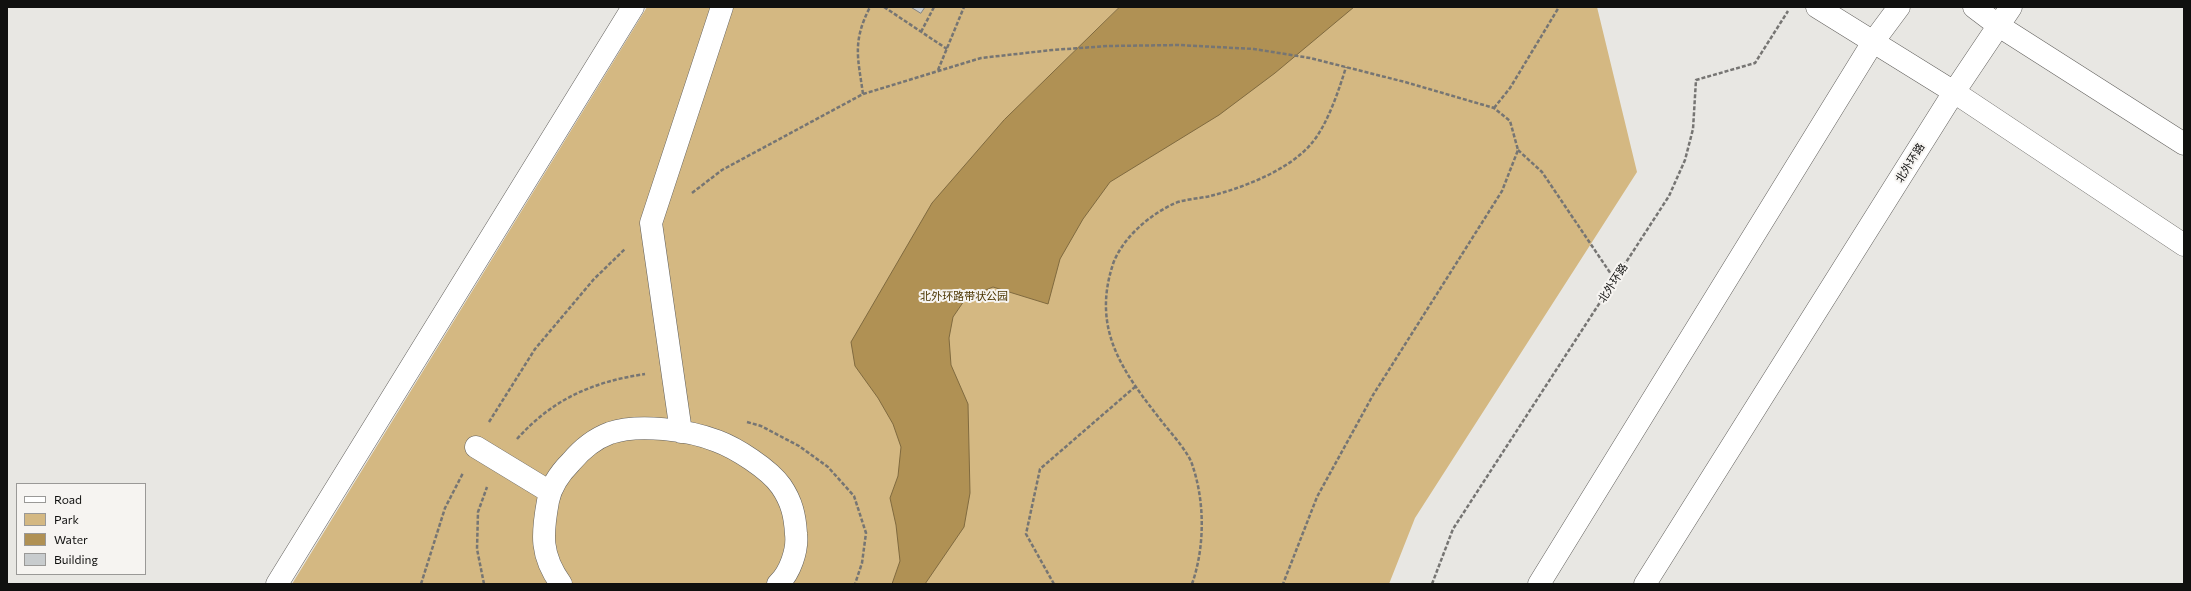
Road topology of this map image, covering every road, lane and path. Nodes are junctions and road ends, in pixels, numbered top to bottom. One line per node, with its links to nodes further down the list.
1 (633, 7): 34 (main road)
2 (722, 7): 27 (main road)
3 (870, 7): 21 (path)
4 (884, 7): 14 (path)
5 (934, 7): 14 (path)
6 (964, 7): 16 (path)
7 (1558, 7): 22 (path)
8 (1791, 7): 26 (path, 北外环路)
9 (1817, 7): 15 (main road)
10 (1899, 7): 15 (main road)
11 (1974, 7): 13 (main road)
12 (2011, 7): 13 (main road, 北外环路)
13 (1999, 26): 20 (main road, 北外环路); 23 (main road)
14 (921, 32): 16 (path)
15 (1873, 42): 20 (main road); 43 (main road)
16 (947, 48): 19 (path)
17 (981, 58): 18 (path)
18 (1346, 67): 22 (path); 28 (path)
19 (938, 71)
20 (1954, 92): 25 (main road); 44 (main road, 北外环路)
21 (863, 94)
22 (1494, 108): 24 (path)
23 (2184, 144)
24 (1518, 150): 26 (path); 41 (path)
25 (2184, 245)
26 (1615, 280): 42 (path, 北外环路)
27 (672, 370): 30 (main road); 32 (path)
28 (1136, 386): 39 (path); 40 (path)
29 (746, 421): 38 (path)
30 (681, 432): 33 (main road); 37 (main road)
31 (476, 447): 32 (main road)
32 (501, 462): 33 (main road); 35 (path)
33 (550, 492): 36 (main road)
34 (277, 584)
35 (484, 584)
36 (561, 584)
37 (778, 584)
38 (855, 584)
39 (1054, 584)
40 (1192, 584)
41 (1283, 584)
42 (1432, 584)
43 (1539, 584)
44 (1645, 584)

